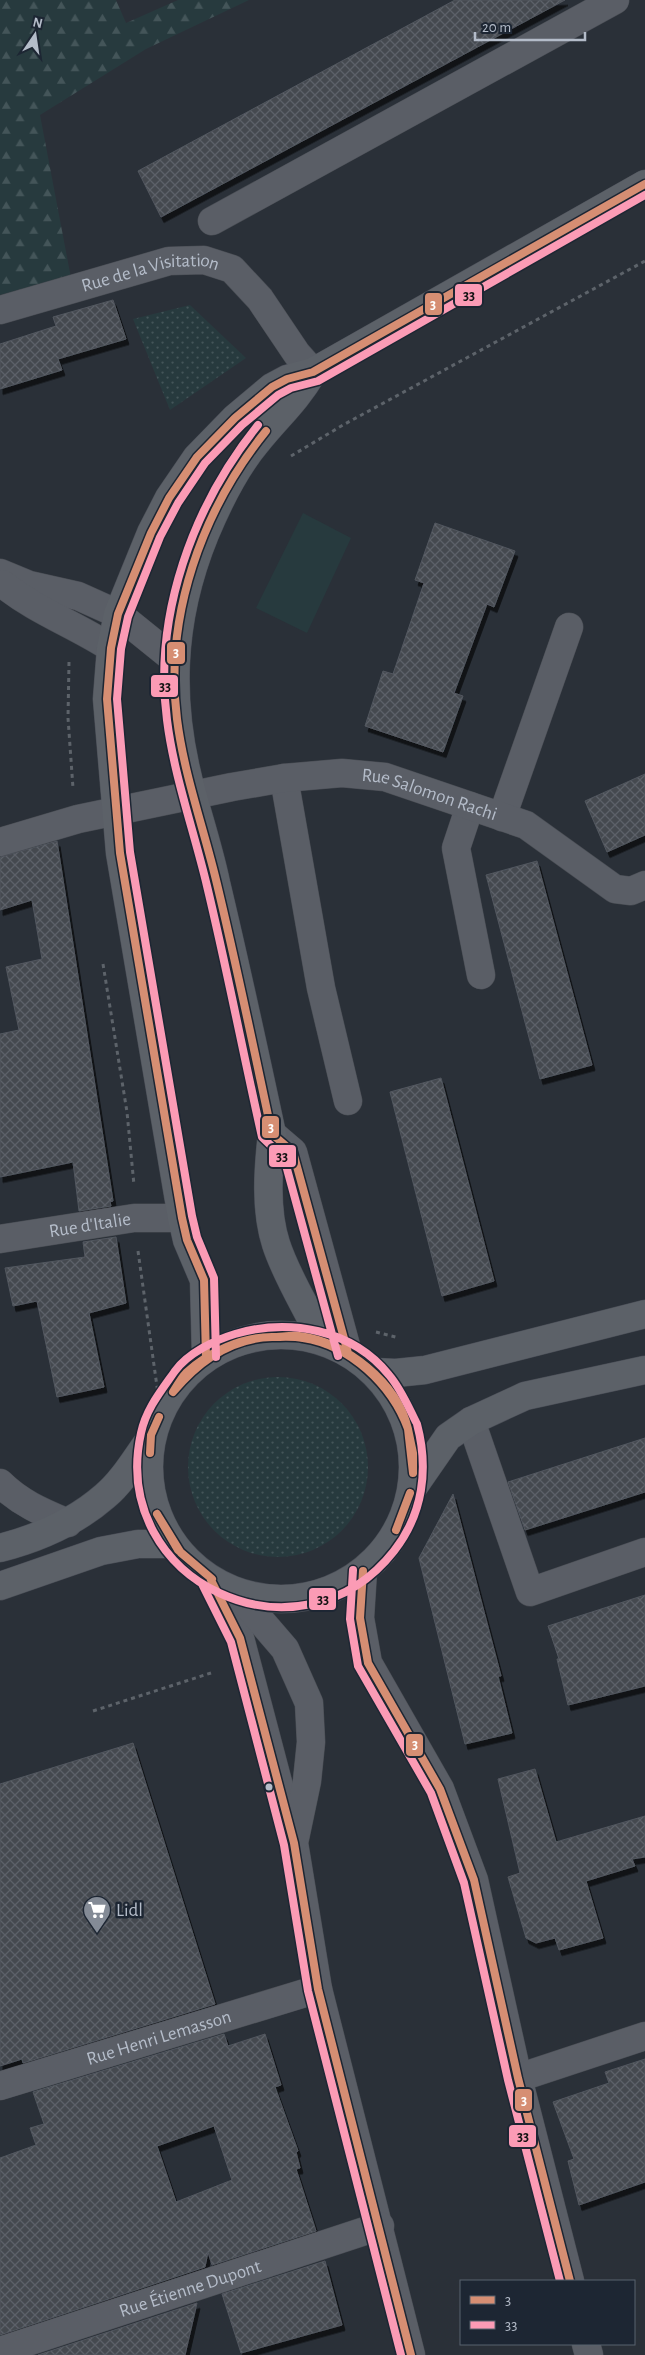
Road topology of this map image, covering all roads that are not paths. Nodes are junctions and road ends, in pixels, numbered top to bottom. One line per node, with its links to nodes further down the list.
1 (615, 0): 3 (street)
2 (645, 184): 5 (main road)
3 (212, 221)
4 (0, 310): 5 (street, Rue de la Visitation)
5 (313, 372): 8 (main road); 11 (main road)
6 (0, 573): 8 (street)
7 (0, 581): 10 (street)
8 (118, 614): 10 (main road); 11 (street)
9 (569, 627): 16 (street)
10 (111, 648): 15 (main road)
11 (174, 660): 13 (main road)
12 (284, 778): 13 (street, Rue Salomon Rachi); 14 (street, Rue Salomon Rachi); 20 (street)
13 (192, 796): 15 (street, Rue Salomon Rachi); 21 (main road)
14 (470, 806): 16 (street, Rue Salomon Rachi); 19 (street)
15 (116, 811): 17 (street, Rue Salomon Rachi); 22 (main road)
16 (502, 817): 18 (street, Rue Salomon Rachi)
17 (0, 842)
18 (645, 885)
19 (481, 975)
20 (348, 1102)
21 (272, 1134): 25 (main road); 26 (street)
22 (182, 1218): 23 (street, Rue d'Italie); 27 (main road)
23 (0, 1239)
24 (645, 1314): 29 (main road)
25 (322, 1341): 26 (main road); 27 (main road)
26 (348, 1353): 29 (main road)
27 (206, 1357): 31 (main road)
28 (645, 1370): 30 (main road)
29 (374, 1372): 33 (main road)
30 (471, 1421): 33 (main road); 37 (street)
31 (150, 1440): 34 (main road); 35 (main road)
32 (0, 1483): 34 (street)
33 (412, 1488): 38 (main road)
34 (68, 1523): 36 (main road)
35 (172, 1544): 39 (main road); 40 (main road)
36 (0, 1548)
37 (645, 1552)
38 (364, 1571): 41 (main road); 45 (street)
39 (211, 1580): 41 (main road); 42 (street)
40 (0, 1586)
41 (236, 1592): 42 (street)
42 (294, 1842): 43 (street)
43 (318, 1989): 46 (street, Rue Henri Lemasson); 47 (street)
44 (645, 2036): 45 (street)
45 (518, 2078): 48 (street)
46 (0, 2086)
47 (380, 2226): 49 (street, Rue Étienne Dupont); 50 (street)
48 (570, 2280)
49 (0, 2351)
50 (411, 2355)

